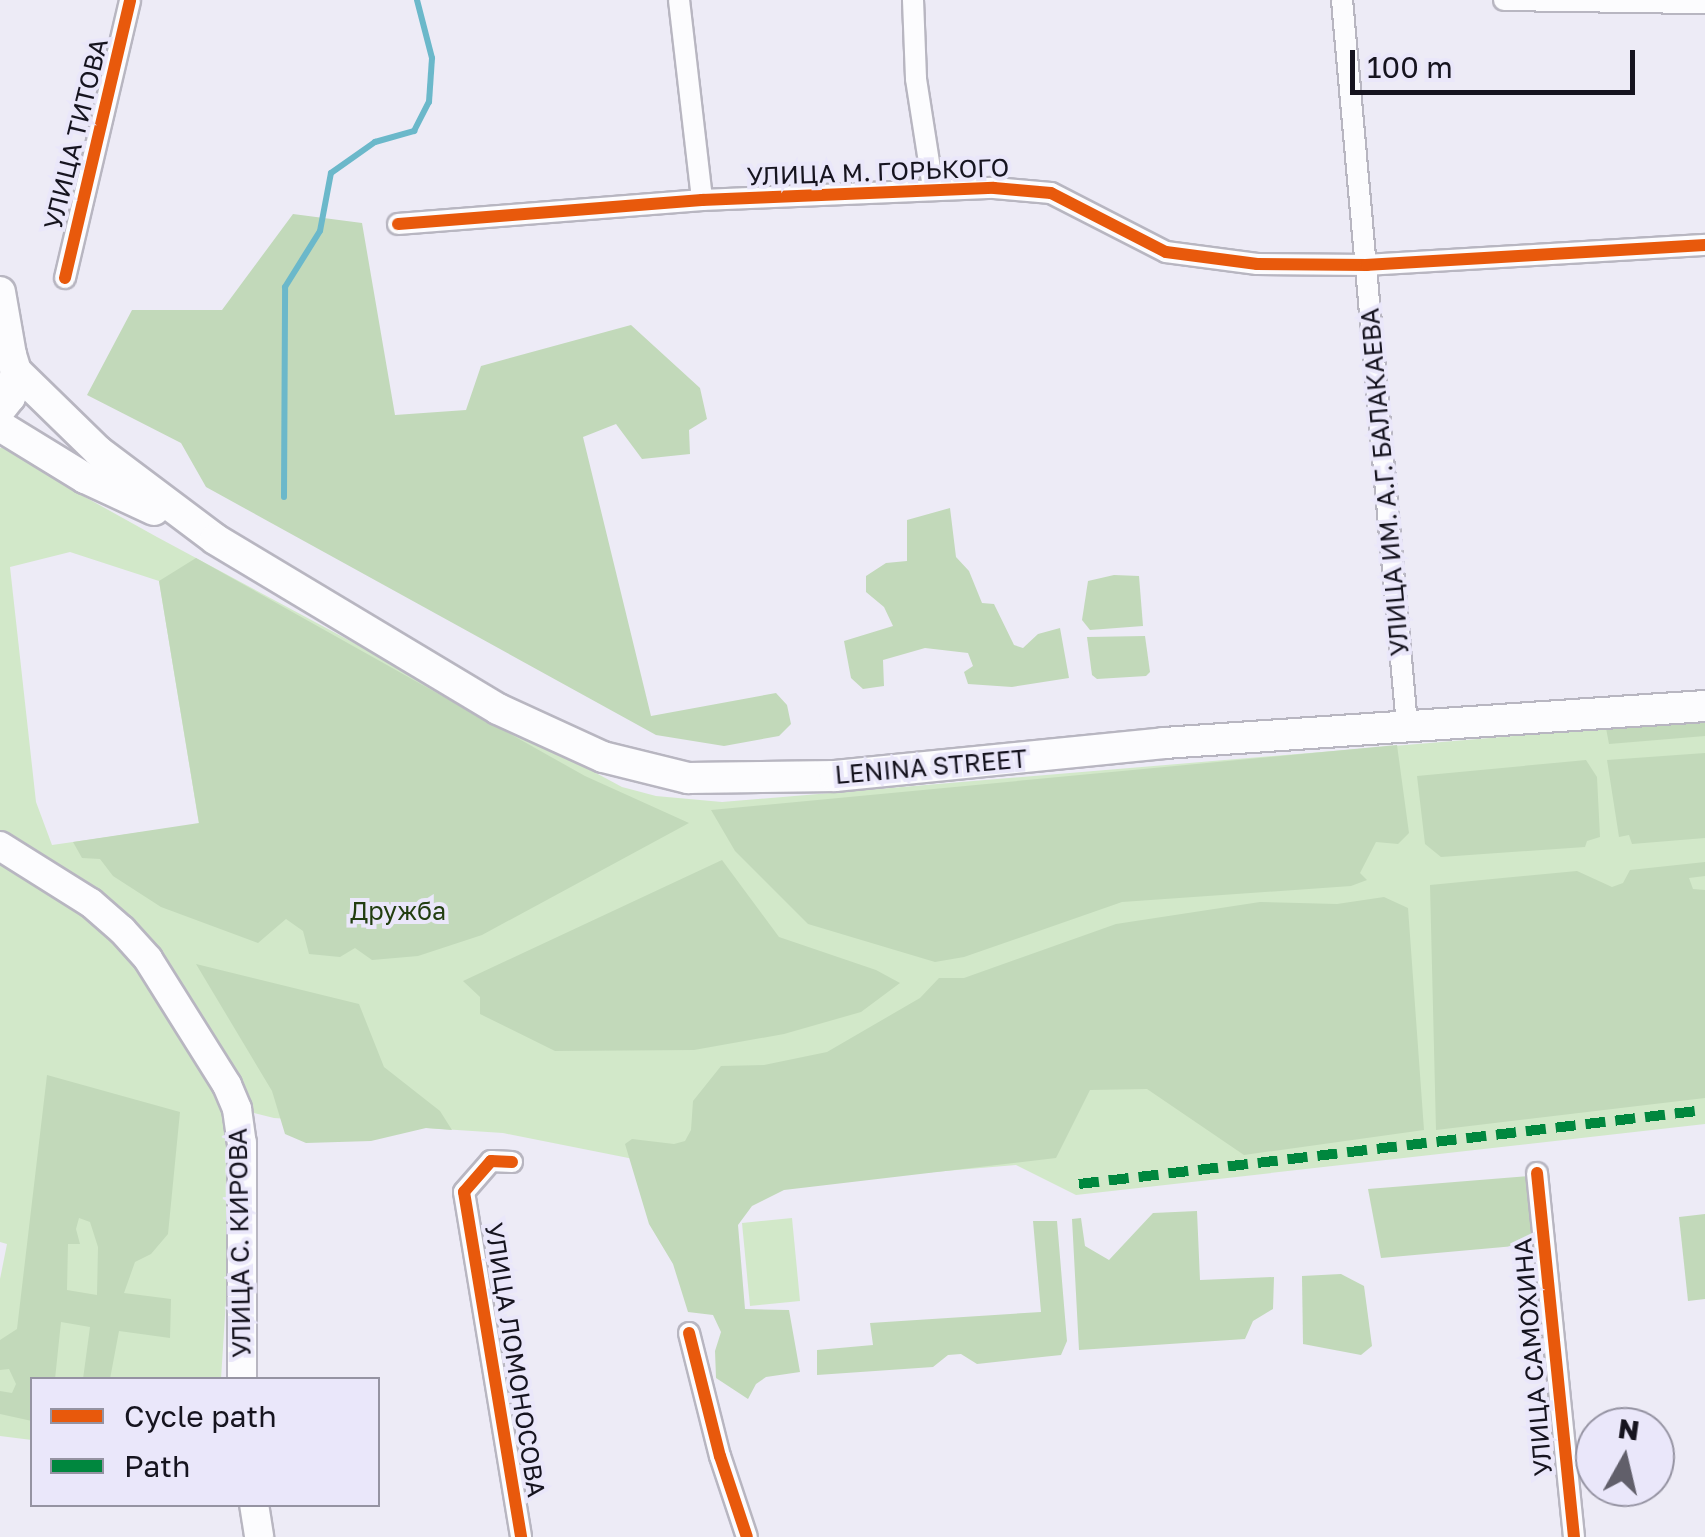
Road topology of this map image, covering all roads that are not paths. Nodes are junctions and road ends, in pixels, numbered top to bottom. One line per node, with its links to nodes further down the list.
1 (130, 0): 12 (street, УЛИЦА ТИТОВА)
2 (679, 0): 8 (street)
3 (912, 0): 7 (street)
4 (1342, 0): 11 (street, УЛИЦА ИМ. А.Г. БАЛАКАЕВА)
5 (1504, 0): 6 (street)
6 (1705, 2)
7 (934, 188): 8 (street, УЛИЦА М. ГОРЬКОГО); 11 (street, УЛИЦА М. ГОРЬКОГО)
8 (702, 200): 9 (street, УЛИЦА М. ГОРЬКОГО)
9 (398, 224)
10 (1705, 245): 11 (street, УЛИЦА М. ГОРЬКОГО)
11 (1368, 264): 19 (street, УЛИЦА ИМ. А.Г. БАЛАКАЕВА)
12 (65, 278)
13 (0, 292): 14 (main road)
14 (9, 356): 15 (main road); 17 (main road, LENINA STREET)
15 (0, 410)
16 (0, 426): 17 (main road, LENINA STREET)
17 (215, 539): 19 (main road, LENINA STREET)
18 (1705, 706): 19 (main road, LENINA STREET)
19 (1407, 725)
20 (0, 846): 24 (main road, УЛИЦА С. КИРОВА)
21 (512, 1162): 27 (street, УЛИЦА ЛОМОНОСОВА)
22 (1537, 1174): 29 (street, УЛИЦА САМОХИНА)
23 (689, 1333): 28 (street)
24 (242, 1377)
25 (254, 1507): 26 (main road)
26 (259, 1537)
27 (521, 1537)
28 (747, 1537)
29 (1574, 1537)

